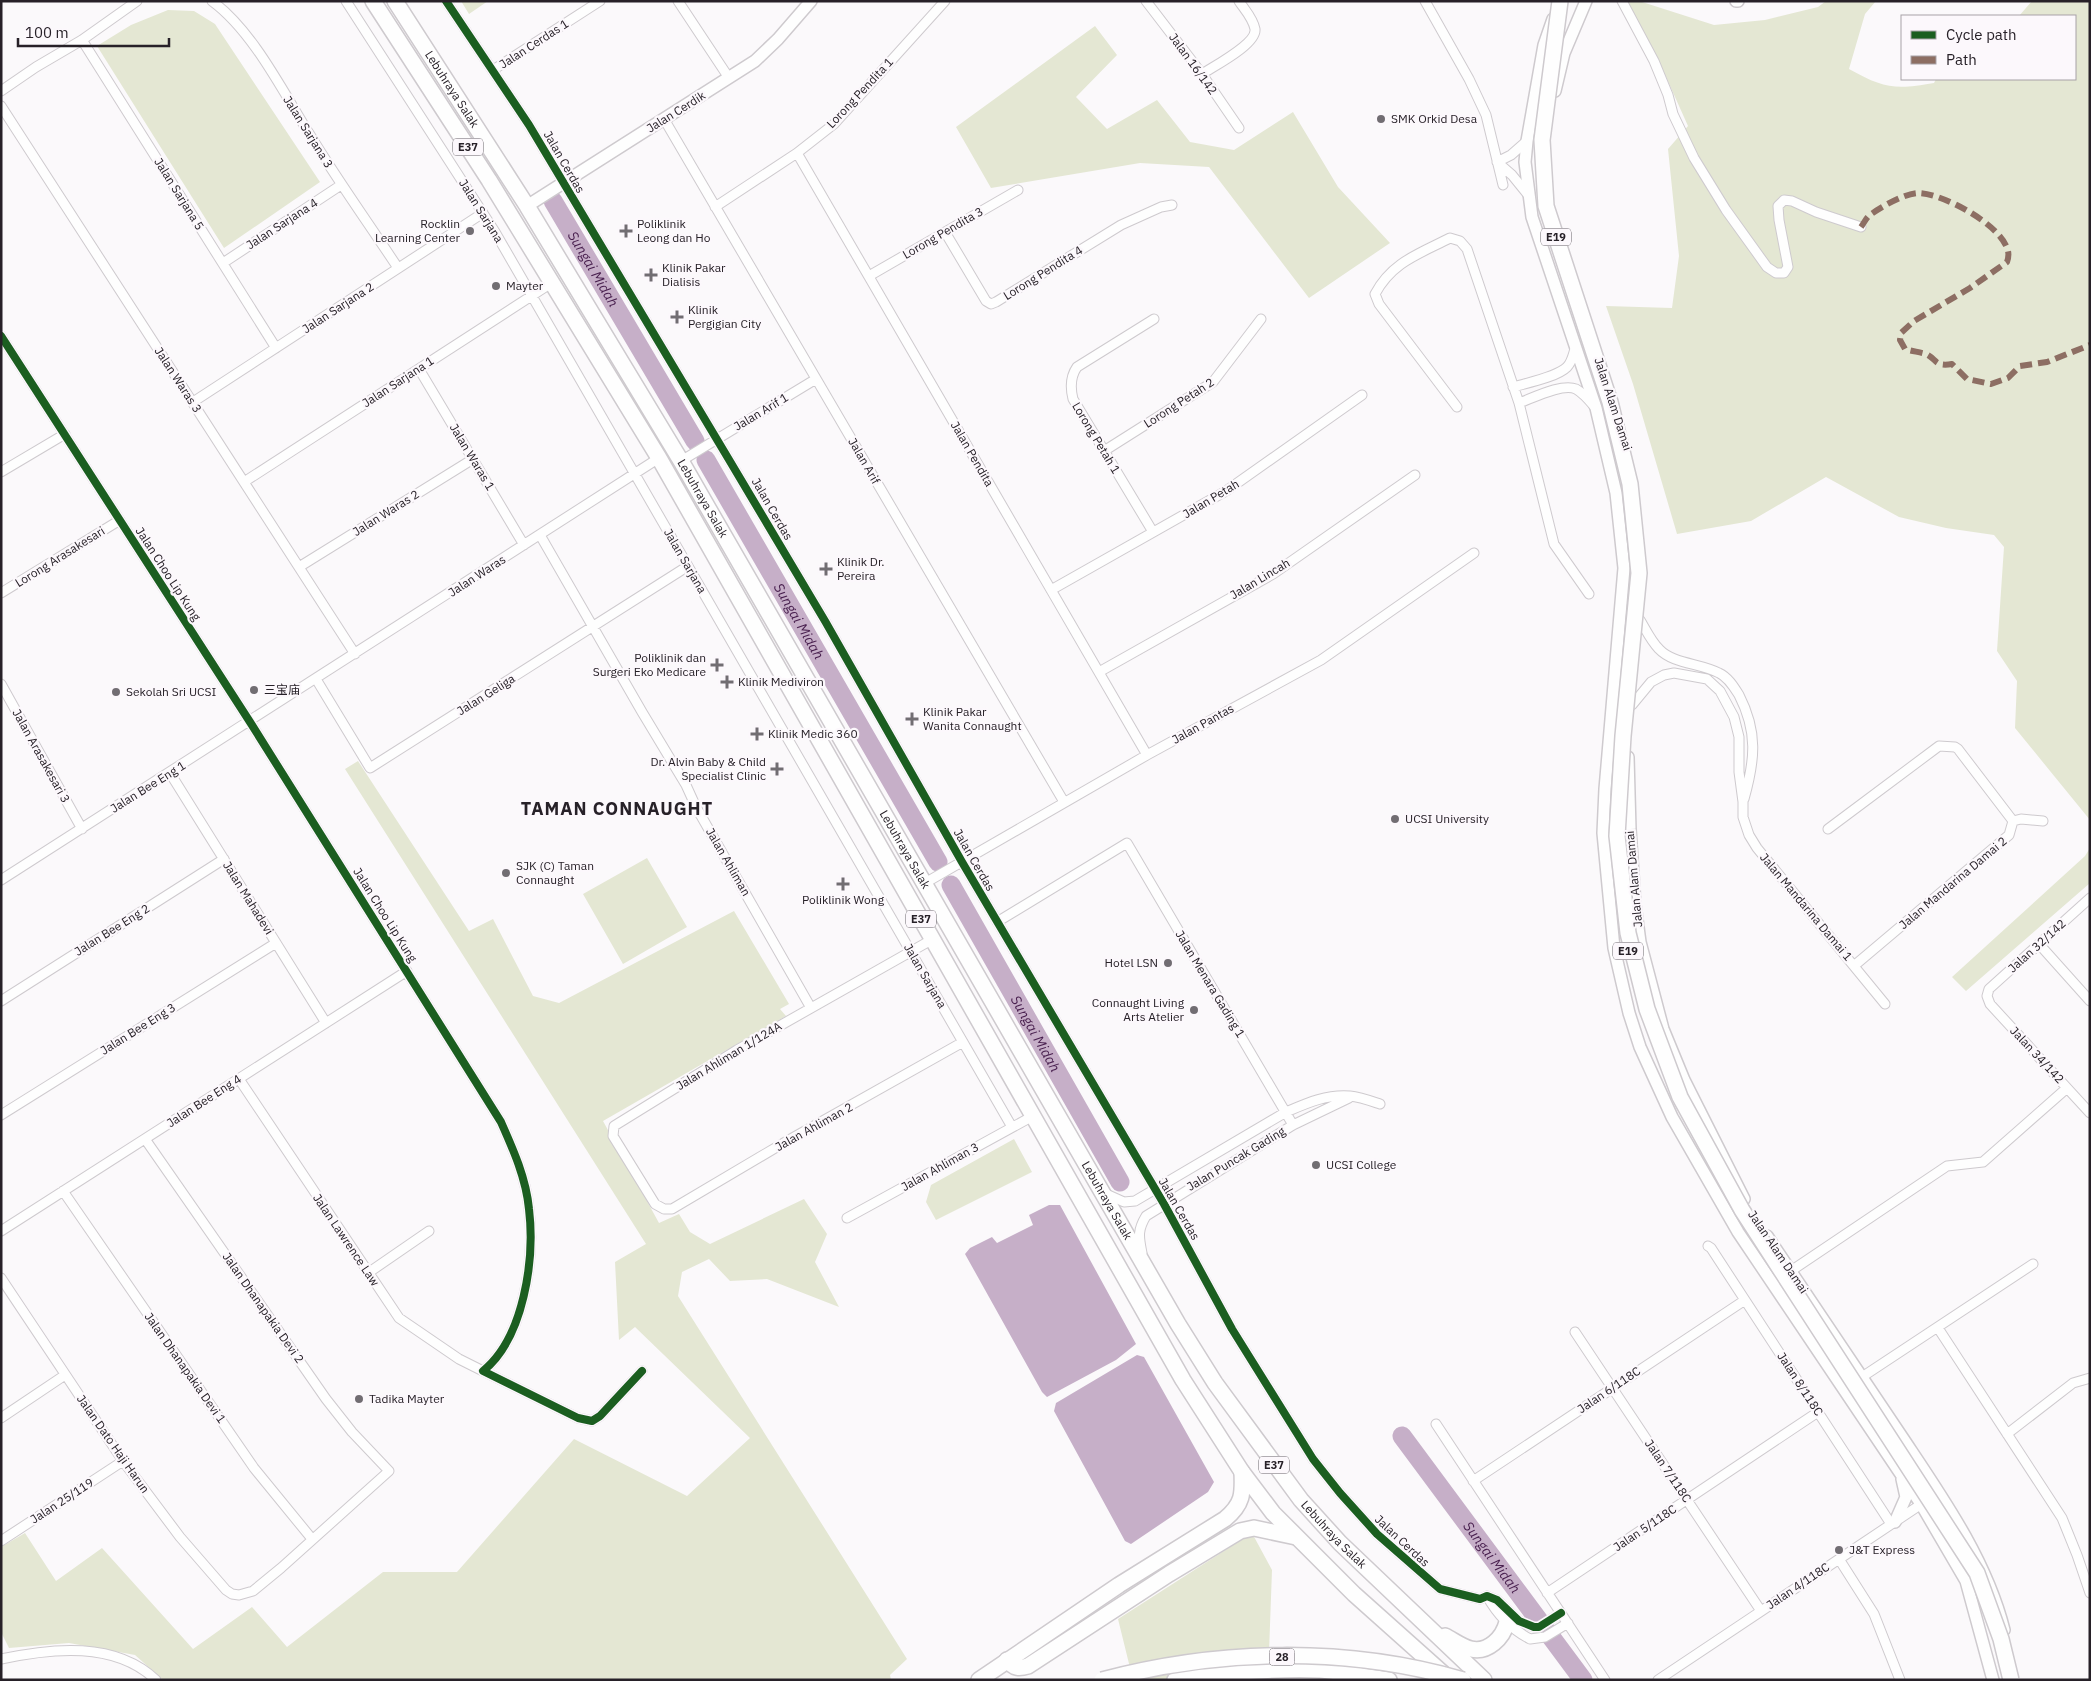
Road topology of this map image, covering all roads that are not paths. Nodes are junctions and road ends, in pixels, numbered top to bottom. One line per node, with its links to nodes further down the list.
1 (137, 1): 18 (street)
2 (212, 1): 30 (street, Jalan Sarjana 3)
3 (346, 1): 37 (street, Jalan Sarjana)
4 (373, 1): 43 (highway, Lebuhraya Salak / E37)
5 (396, 1): 35 (highway, Lebuhraya Salak / E37)
6 (446, 1): 19 (street, Jalan Cerdas)
7 (600, 1): 19 (street, Jalan Cerdas 1)
8 (678, 1): 21 (street)
9 (811, 1): 21 (main road, Jalan Cerdik)
10 (945, 1): 27 (street, Lorong Pendita 1)
11 (1146, 1): 20 (street, Jalan 16/142)
12 (1239, 1): 20 (street)
13 (1425, 1): 28 (street)
14 (1552, 1): 191 (highway, E19, bridge)
15 (1559, 1): 26 (main road, Jalan Alam Damai); 192 (highway, E19, bridge)
16 (1586, 1): 78 (main road, Jalan Alam Damai)
17 (1622, 1): 38 (street)
18 (82, 40): 22 (street); 40 (street, Jalan Sarjana 5)
19 (493, 70): 29 (street, Jalan Cerdas)
20 (1202, 74): 25 (street, Jalan 16/142)
21 (729, 78): 24 (main road, Jalan Cerdik)
22 (1, 91)
23 (1, 106): 54 (street, Jalan Waras 3)
24 (664, 119): 29 (main road, Jalan Cerdik); 36 (street, Jalan Arif)
25 (1239, 128)
26 (1527, 141): 28 (street); 33 (main road, Jalan Alam Damai)
27 (797, 153): 36 (street, Lorong Pendita 1); 42 (street, Jalan Pendita)
28 (1497, 162): 31 (street); 33 (street)
29 (564, 183): 35 (main road, Jalan Cerdik); 59 (street, Jalan Cerdas)
30 (341, 185): 40 (street, Jalan Sarjana 4); 41 (street, Jalan Sarjana 3)
31 (1503, 185)
32 (1018, 190): 39 (street, Lorong Pendita 3)
33 (1530, 196): 49 (main road, Jalan Alam Damai)
34 (1172, 205): 39 (street, Lorong Pendita 4)
35 (528, 206): 63 (highway, Lebuhraya Salak / E37)
36 (716, 207): 51 (street, Jalan Arif)
37 (483, 213): 41 (street, Jalan Sarjana 2); 44 (street, Jalan Sarjana)
38 (1861, 227)
39 (945, 232): 42 (street, Lorong Pendita 3)
40 (223, 263): 48 (street, Jalan Sarjana 5)
41 (398, 268): 48 (street, Jalan Sarjana 2)
42 (869, 276): 75 (street, Jalan Pendita)
43 (553, 282): 44 (street, Jalan Sarjana 1); 61 (highway, Lebuhraya Salak / E37)
44 (531, 296): 50 (street, Jalan Sarjana 1); 65 (street, Jalan Sarjana)
45 (1154, 319): 60 (street, Lorong Petah 1)
46 (1261, 319): 60 (street, Lorong Petah 2)
47 (2, 339): 58 (street, Jalan Choo Lip Kung)
48 (276, 348): 54 (street, Jalan Sarjana 2)
49 (1575, 348): 52 (street); 57 (main road, Jalan Alam Damai)
50 (419, 368): 62 (street, Jalan Waras 1); 67 (street, Jalan Sarjana 1)
51 (816, 379): 59 (street, Jalan Arif 1); 93 (street, Jalan Arif)
52 (1513, 387): 55 (street); 56 (street)
53 (1362, 395): 69 (street, Jalan Petah)
54 (192, 402): 67 (street, Jalan Waras 3)
55 (1519, 404): 57 (street); 77 (street)
56 (1457, 407)
57 (1596, 408): 143 (main road, Jalan Alam Damai)
58 (64, 434): 64 (street); 68 (street, Jalan Choo Lip Kung)
59 (717, 439): 63 (street, Jalan Arif 1); 100 (street, Jalan Cerdas)
60 (1104, 451): 69 (street, Lorong Petah 1)
61 (659, 458): 65 (street, Jalan Waras); 105 (highway, Lebuhraya Salak / E37)
62 (473, 459): 71 (street, Jalan Waras 1); 74 (street, Jalan Waras 2)
63 (681, 461): 102 (highway, Lebuhraya Salak / E37)
64 (1, 472)
65 (634, 474): 70 (street, Jalan Waras); 73 (street, Jalan Sarjana)
66 (1415, 475): 81 (street, Jalan Lincah)
67 (244, 482): 74 (street, Jalan Waras 3)
68 (120, 520): 76 (street, Lorong Arasakesari); 88 (street, Jalan Choo Lip Kung)
69 (1153, 532): 75 (street, Jalan Petah)
70 (540, 535): 71 (street, Jalan Waras); 79 (street, Jalan Ahliman)
71 (524, 545): 80 (street, Jalan Waras)
72 (1474, 553): 91 (street, Jalan Pantas)
73 (688, 566): 79 (street, Jalan Geliga); 108 (street, Jalan Sarjana)
74 (299, 567): 80 (street, Jalan Waras 3)
75 (1051, 590): 81 (street, Jalan Pendita)
76 (1, 593)
77 (1589, 594)
78 (1640, 620): 85 (street, Jalan Mandarina Damai 1); 86 (main road, Jalan Alam Damai)
79 (593, 627): 82 (street, Jalan Geliga); 115 (street, Jalan Ahliman)
80 (355, 654): 82 (street, Jalan Waras)
81 (1099, 672): 91 (street, Jalan Pendita)
82 (316, 679): 84 (street, Jalan Waras)
83 (1, 684): 98 (street, Jalan Arasakesari 3)
84 (294, 694): 88 (street, Jalan Bee Eng 1)
85 (1743, 703): 87 (street); 89 (street, Jalan Mandarina Damai 1)
86 (1632, 705): 87 (street, Jalan Mandarina Damai 1); 140 (main road, Jalan Alam Damai)
87 (1730, 708): 90 (street, Jalan Mandarina Damai 1)
88 (250, 722): 92 (street, Jalan Bee Eng 1); 110 (street, Jalan Choo Lip Kung)
89 (1750, 724): 90 (street); 94 (street, Jalan Mandarina Damai 1)
90 (1736, 727): 94 (street, Jalan Mandarina Damai 1)
91 (1147, 755): 93 (street, Jalan Pantas)
92 (170, 773): 98 (street, Jalan Bee Eng 1); 99 (street, Jalan Mahadevi)
93 (1064, 802): 100 (street, Jalan Pantas)
94 (1743, 802): 109 (street, Jalan Mandarina Damai 1)
95 (2014, 821): 96 (street); 97 (street, Jalan Mandarina Damai 2); 109 (street, Jalan Mandarina Damai 2)
96 (2043, 821)
97 (1828, 828)
98 (82, 829): 101 (street, Jalan Bee Eng 1)
99 (224, 859): 106 (street, Jalan Mahadevi); 112 (street, Jalan Bee Eng 2)
100 (962, 862): 102 (street, Jalan Pantas); 104 (street, Jalan Cerdas)
101 (1, 880)
102 (925, 883): 131 (highway, Lebuhraya Salak / E37)
103 (2090, 898): 107 (street, Jalan 32/142)
104 (997, 922): 122 (street, Jalan Menara Gading 1); 129 (street, Jalan Cerdas)
105 (933, 939): 108 (street, Jalan Ahliman 1/124A); 125 (highway, Lebuhraya Salak / E37)
106 (276, 943): 116 (street, Jalan Mahadevi); 124 (street, Jalan Bee Eng 3)
107 (2039, 944): 111 (street, Jalan 32/142); 113 (street)
108 (910, 951): 115 (street, Jalan Ahliman 1/124A); 117 (street, Jalan Sarjana)
109 (1855, 966): 114 (street, Jalan Mandarina Damai 1)
110 (407, 971): 116 (street, Jalan Bee Eng 4); 148 (street, Jalan Choo Lip Kung)
111 (1988, 996): 119 (street, Jalan 34/142)
112 (1, 1001)
113 (2090, 1001)
114 (1885, 1004)
115 (811, 1008): 133 (street, Jalan Ahliman 1/124A)
116 (326, 1023): 118 (street, Jalan Bee Eng 4)
117 (963, 1042): 127 (street, Jalan Sarjana); 133 (street, Jalan Ahliman 2)
118 (239, 1079): 128 (street, Jalan Bee Eng 4); 141 (street, Jalan Lawrence Law)
119 (2068, 1088): 123 (street, Jalan 34/142); 140 (street)
120 (1351, 1096): 121 (street, Jalan Puncak Gading); 122 (street, Jalan Puncak Gading); 126 (street, Jalan Puncak Gading)
121 (1380, 1104)
122 (1286, 1112): 126 (street, Jalan Menara Gading 1); 129 (street, Jalan Puncak Gading)
123 (2090, 1113)
124 (1, 1115)
125 (1033, 1116): 127 (street, Jalan Ahliman 3); 158 (highway, Lebuhraya Salak / E37)
126 (1293, 1125): 132 (street, Jalan Puncak Gading)
127 (1012, 1127): 134 (street, Jalan Ahliman 3)
128 (145, 1139): 130 (street, Jalan Bee Eng 4); 166 (street, Jalan Dhanapakia Devi 2)
129 (1155, 1189): 131 (street, Jalan Puncak Gading); 132 (street, Jalan Cerdas)
130 (63, 1191): 135 (street, Jalan Bee Eng 4); 166 (street, Jalan Dhanapakia Devi 1)
131 (1102, 1191): 139 (highway, Lebuhraya Salak / E37)
132 (1164, 1204): 139 (street, Jalan Puncak Gading); 171 (street, Jalan Cerdas)
133 (664, 1209)
134 (847, 1218)
135 (1, 1231)
136 (429, 1231): 141 (street)
137 (1708, 1246): 144 (street, Jalan 8/118C)
138 (2032, 1264): 145 (street)
139 (1146, 1268): 176 (highway, Lebuhraya Salak / E37)
140 (1791, 1271): 143 (street); 150 (main road, Jalan Alam Damai)
141 (368, 1273): 148 (street, Jalan Lawrence Law)
142 (1, 1278): 149 (street, Jalan Dato Haji Harun)
143 (1773, 1283): 159 (main road, Jalan Alam Damai)
144 (1745, 1300): 152 (street, Jalan 6/118C); 153 (street, Jalan 8/118C)
145 (1938, 1328): 150 (street); 156 (street)
146 (1575, 1332): 152 (street, Jalan 7/118C)
147 (642, 1371): 148 (street)
148 (483, 1372)
149 (66, 1375): 154 (street); 157 (street, Jalan Dato Haji Harun)
150 (1862, 1377): 161 (main road, Jalan Alam Damai)
151 (2090, 1378): 156 (street)
152 (1612, 1388): 160 (street, Jalan 6/118C); 162 (street, Jalan 7/118C)
153 (1818, 1412): 162 (street, Jalan 5/118C); 164 (street, Jalan 8/118C)
154 (1, 1418)
155 (1436, 1424): 160 (street)
156 (2007, 1434): 170 (street)
157 (123, 1461): 166 (street, Jalan Dato Haji Harun); 167 (street, Jalan 25/119)
158 (1242, 1472): 165 (highway, Lebuhraya Salak / E37); 178 (highway)
159 (1900, 1472): 163 (main road, Jalan Alam Damai); 164 (main road)
160 (1473, 1481): 169 (street)
161 (1939, 1493): 163 (street, Jalan 4/118C); 193 (main road, Jalan Alam Damai)
162 (1687, 1500): 169 (street, Jalan 5/118C); 172 (street, Jalan 7/118C)
163 (1922, 1504): 164 (street, Jalan 4/118C); 190 (main road, Jalan Alam Damai)
164 (1893, 1523): 168 (street, Jalan 4/118C)
165 (1297, 1538): 178 (highway); 184 (highway, Lebuhraya Salak / E37)
166 (312, 1539)
167 (1, 1541)
168 (1839, 1559): 172 (street, Jalan 4/118C); 189 (street)
169 (1547, 1593): 173 (street)
170 (2090, 1593)
171 (1487, 1596): 173 (street); 174 (street)
172 (1761, 1611): 188 (street, Jalan 4/118C)
173 (1557, 1615): 175 (street)
174 (1507, 1622): 175 (street); 176 (highway)
175 (1568, 1623): 187 (street)
176 (1430, 1629): 186 (highway, Lebuhraya Salak / E37)
177 (1, 1659): 179 (street)
178 (1007, 1660): 180 (highway)
179 (156, 1680)
180 (978, 1680)
181 (1102, 1680): 185 (highway, 28, bridge)
182 (1175, 1680): 183 (highway, 28)
183 (1389, 1680)
184 (1450, 1680)
185 (1463, 1680)
186 (1484, 1680)
187 (1605, 1680)
188 (1658, 1680)
189 (1900, 1680)
190 (1993, 1680)
191 (2000, 1680)
192 (2011, 1680)
193 (2017, 1680)

